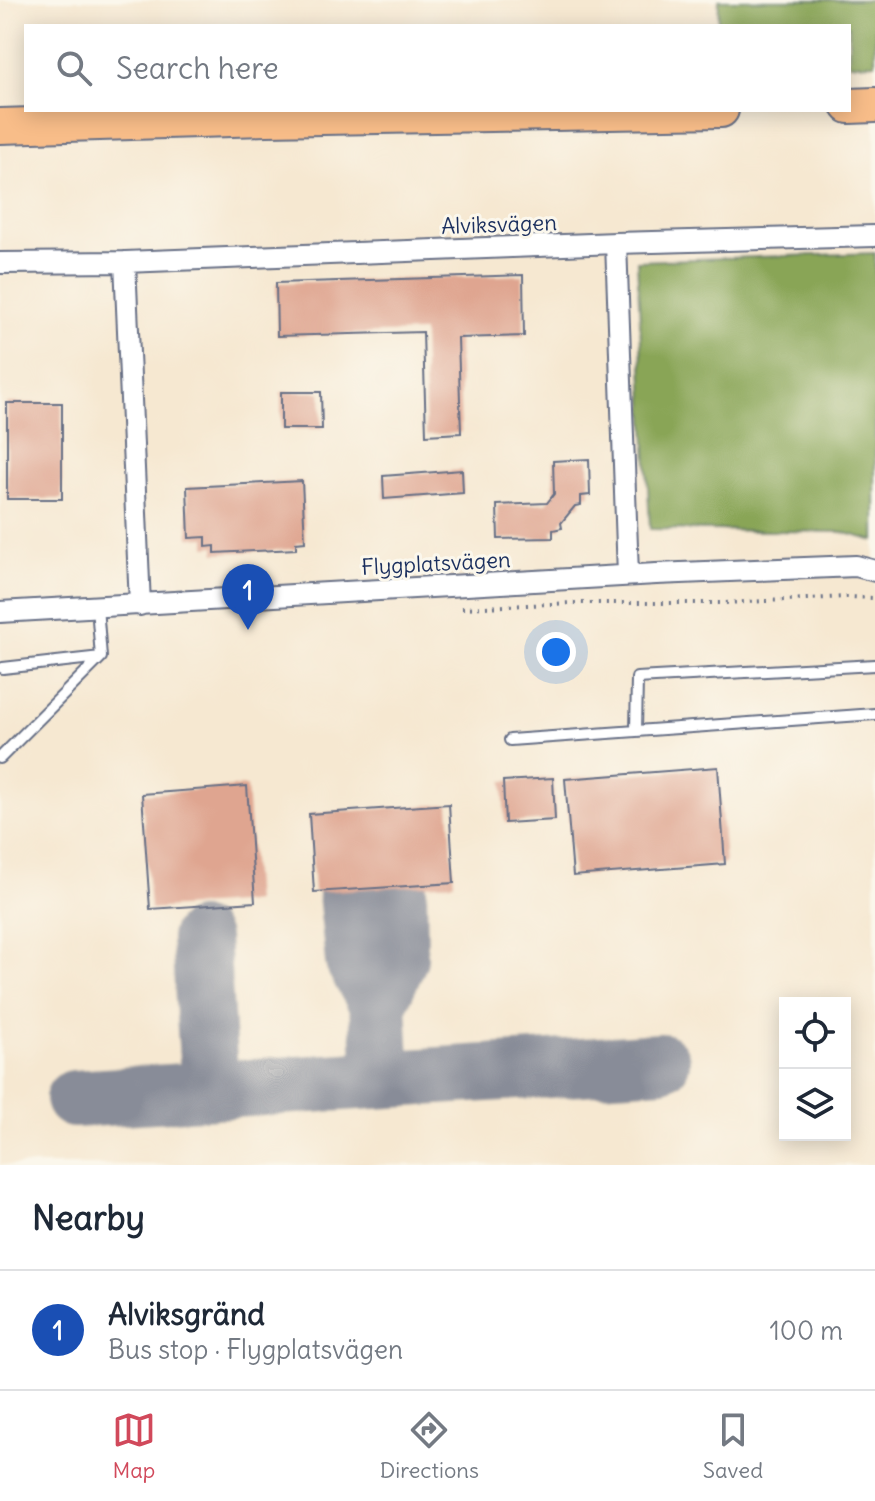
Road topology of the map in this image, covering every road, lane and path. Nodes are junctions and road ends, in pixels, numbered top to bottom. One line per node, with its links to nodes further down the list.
1 (875, 105): 2 (highway)
2 (851, 106)
3 (608, 112): 4 (highway)
4 (0, 126)
5 (875, 236): 6 (street, Alviksvägen)
6 (616, 243): 7 (street, Alviksvägen); 10 (street)
7 (125, 262): 8 (street, Alviksvägen); 12 (street)
8 (0, 263)
9 (875, 571): 10 (street, Flygplatsvägen)
10 (628, 575): 12 (street, Flygplatsvägen)
11 (875, 598): 14 (path)
12 (140, 605): 13 (street, Flygplatsvägen)
13 (97, 607): 15 (street, Flygplatsvägen); 16 (lane)
14 (448, 609)
15 (0, 612)
16 (101, 657): 18 (lane); 22 (lane)
17 (875, 665): 20 (lane)
18 (3, 668)
19 (875, 714): 20 (lane)
20 (636, 731): 21 (lane)
21 (510, 740)
22 (0, 758)

